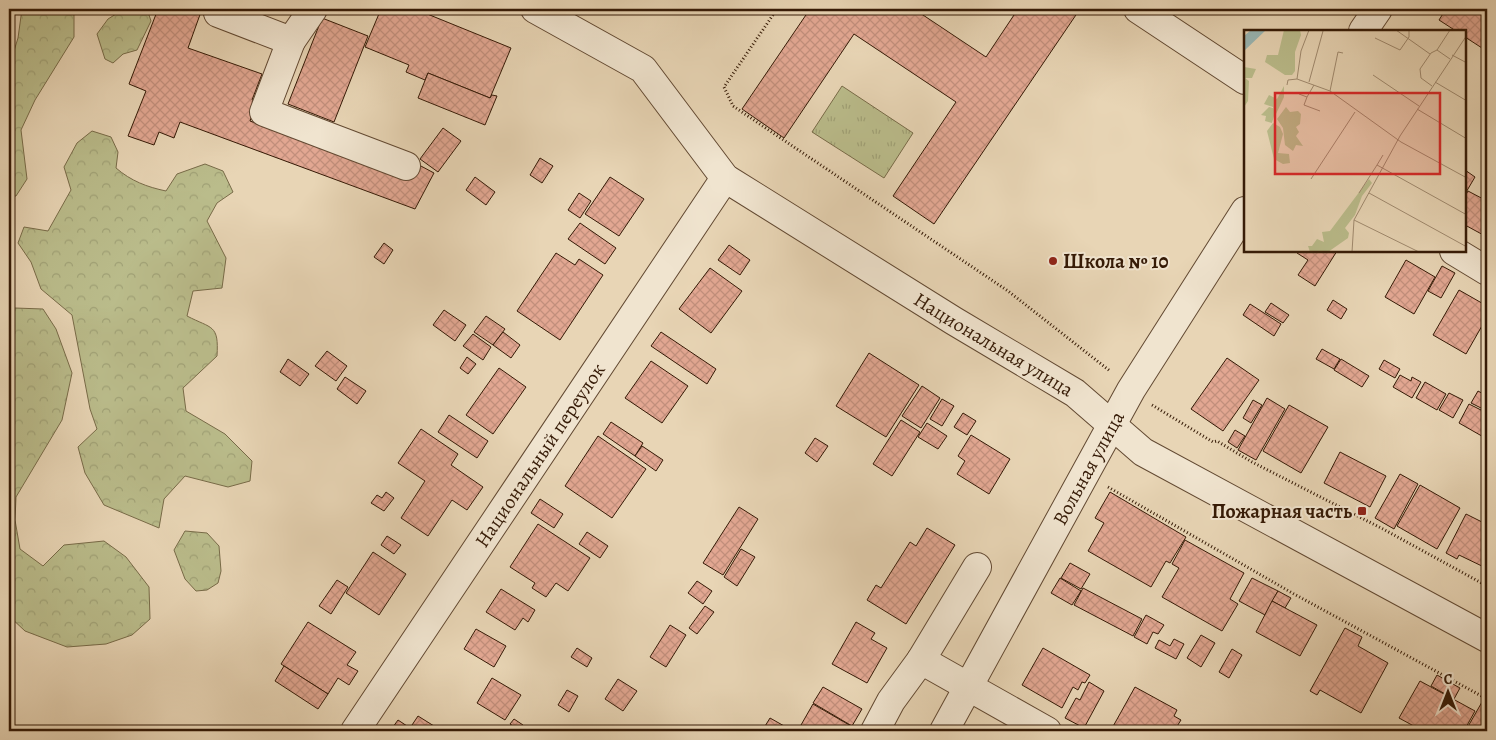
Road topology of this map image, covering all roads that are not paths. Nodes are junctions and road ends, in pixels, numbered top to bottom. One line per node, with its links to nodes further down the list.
1 (312, 9): 7 (street)
2 (535, 9): 10 (street, Национальная улица)
3 (1138, 9): 8 (street)
4 (1378, 9): 6 (street)
5 (218, 13): 7 (street)
6 (1364, 30)
7 (292, 40): 9 (street)
8 (1244, 79)
9 (406, 166)
10 (725, 178): 14 (street, Национальная улица); 19 (street, Национальный переулок)
11 (1244, 212): 14 (street, Вольная улица)
12 (1456, 252): 13 (street)
13 (1487, 271)
14 (1112, 423): 16 (street, Национальная улица); 18 (street, Вольная улица)
15 (977, 567): 17 (street)
16 (1487, 638)
17 (922, 660): 18 (street); 20 (street)
18 (968, 686): 21 (street, Вольная улица); 22 (street)
19 (356, 731)
20 (875, 731)
21 (944, 731)
22 (1047, 731)

